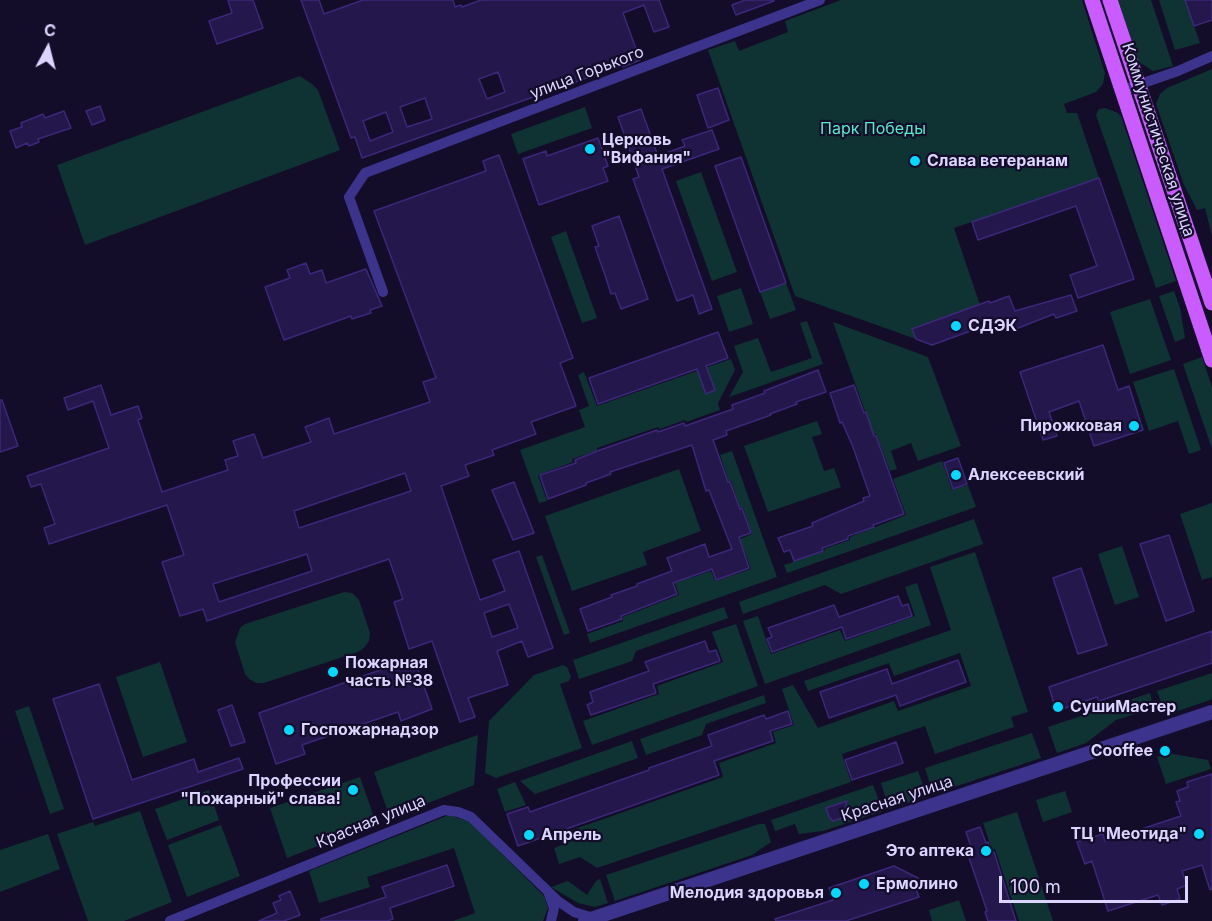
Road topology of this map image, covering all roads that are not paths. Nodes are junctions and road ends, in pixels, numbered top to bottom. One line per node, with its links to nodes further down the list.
1 (820, 0): 7 (street, улица Горького)
2 (1092, 0): 6 (main road, Коммунистическая улица)
3 (1110, 0): 5 (main road, Коммунистическая улица)
4 (1212, 56): 5 (street)
5 (1139, 84): 6 (street); 8 (main road, Коммунистическая улица)
6 (1122, 90): 9 (main road, Коммунистическая улица)
7 (383, 292)
8 (1212, 303)
9 (1212, 360)
10 (1212, 712): 12 (street, Красная улица)
11 (549, 894): 12 (street, Красная улица); 13 (street, Красная улица); 14 (street)
12 (589, 920)
13 (170, 921)
14 (551, 921)

